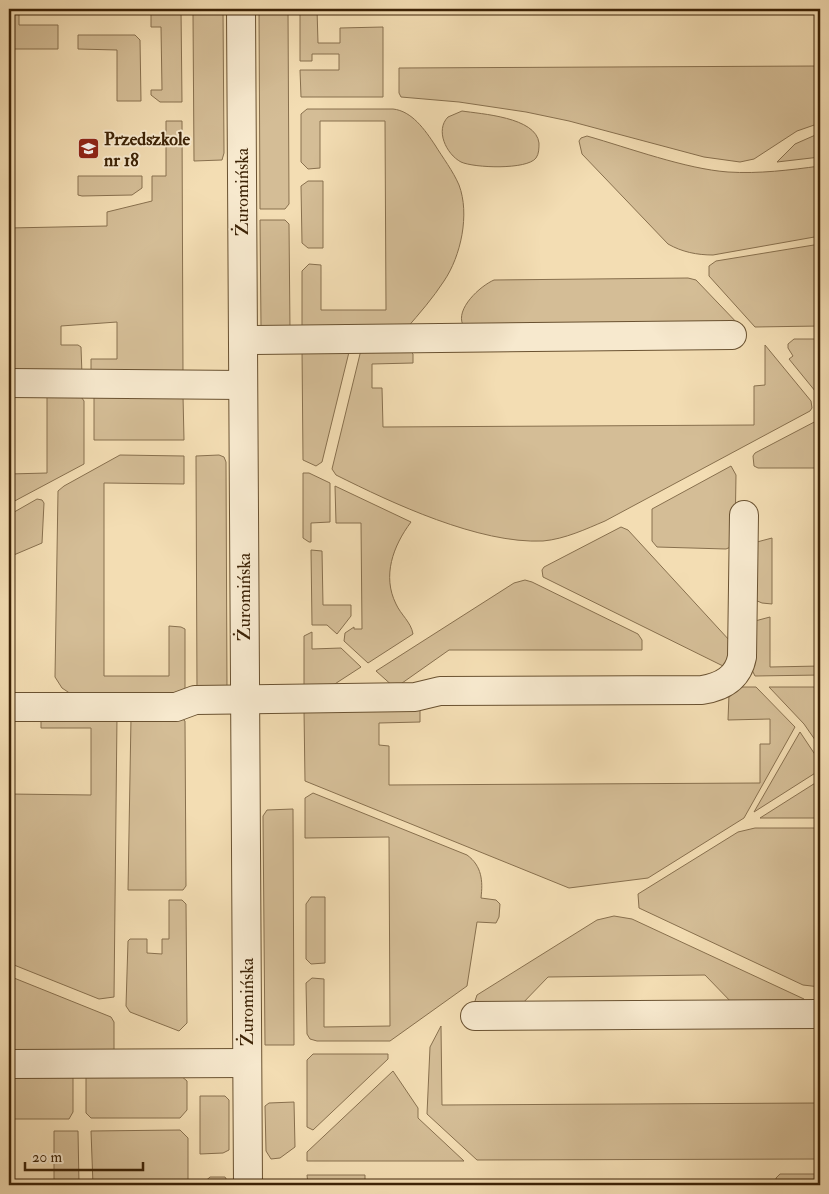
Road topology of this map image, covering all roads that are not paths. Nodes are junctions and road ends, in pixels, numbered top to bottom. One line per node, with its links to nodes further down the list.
1 (241, 9): 3 (street, Żuromińska)
2 (732, 335): 3 (street)
3 (243, 340): 5 (street, Żuromińska)
4 (9, 383): 5 (street)
5 (243, 385): 7 (street, Żuromińska)
6 (744, 514): 7 (street)
7 (244, 699): 8 (street); 11 (street, Żuromińska)
8 (9, 707)
9 (820, 1014): 10 (street)
10 (475, 1016)
11 (247, 1063): 12 (street); 13 (street, Żuromińska)
12 (9, 1064)
13 (248, 1185)

